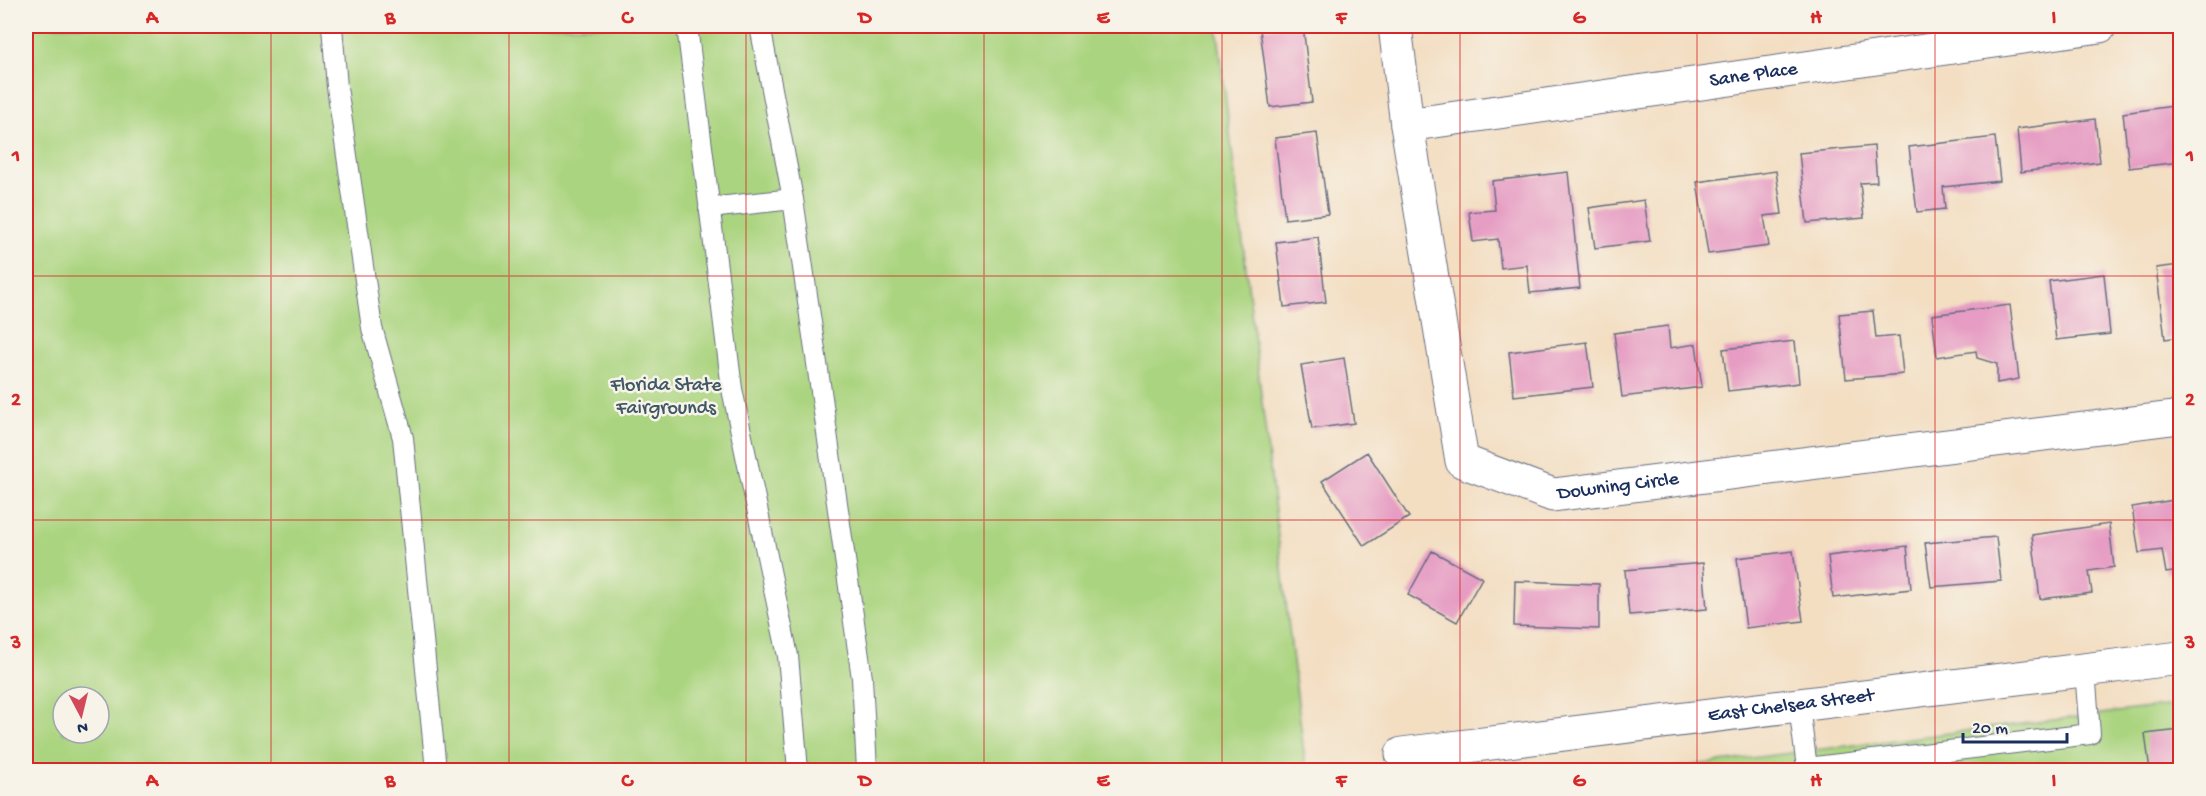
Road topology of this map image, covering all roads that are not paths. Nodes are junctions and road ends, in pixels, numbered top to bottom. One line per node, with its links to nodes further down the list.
1 (332, 26): 14 (lane)
2 (687, 26): 8 (lane)
3 (759, 26): 7 (lane)
4 (1395, 26): 6 (street, Downing Circle)
5 (2100, 26): 6 (street, Sane Place)
6 (1407, 125): 9 (street, Downing Circle)
7 (793, 199): 8 (lane); 16 (lane)
8 (709, 208): 15 (lane)
9 (2181, 417)
10 (2181, 658): 11 (street, East Chelsea Street)
11 (2085, 670): 12 (street, East Chelsea Street); 12 (lane)
12 (1799, 706): 13 (street, East Chelsea Street)
13 (1402, 754)
14 (436, 771)
15 (798, 771)
16 (867, 771)

